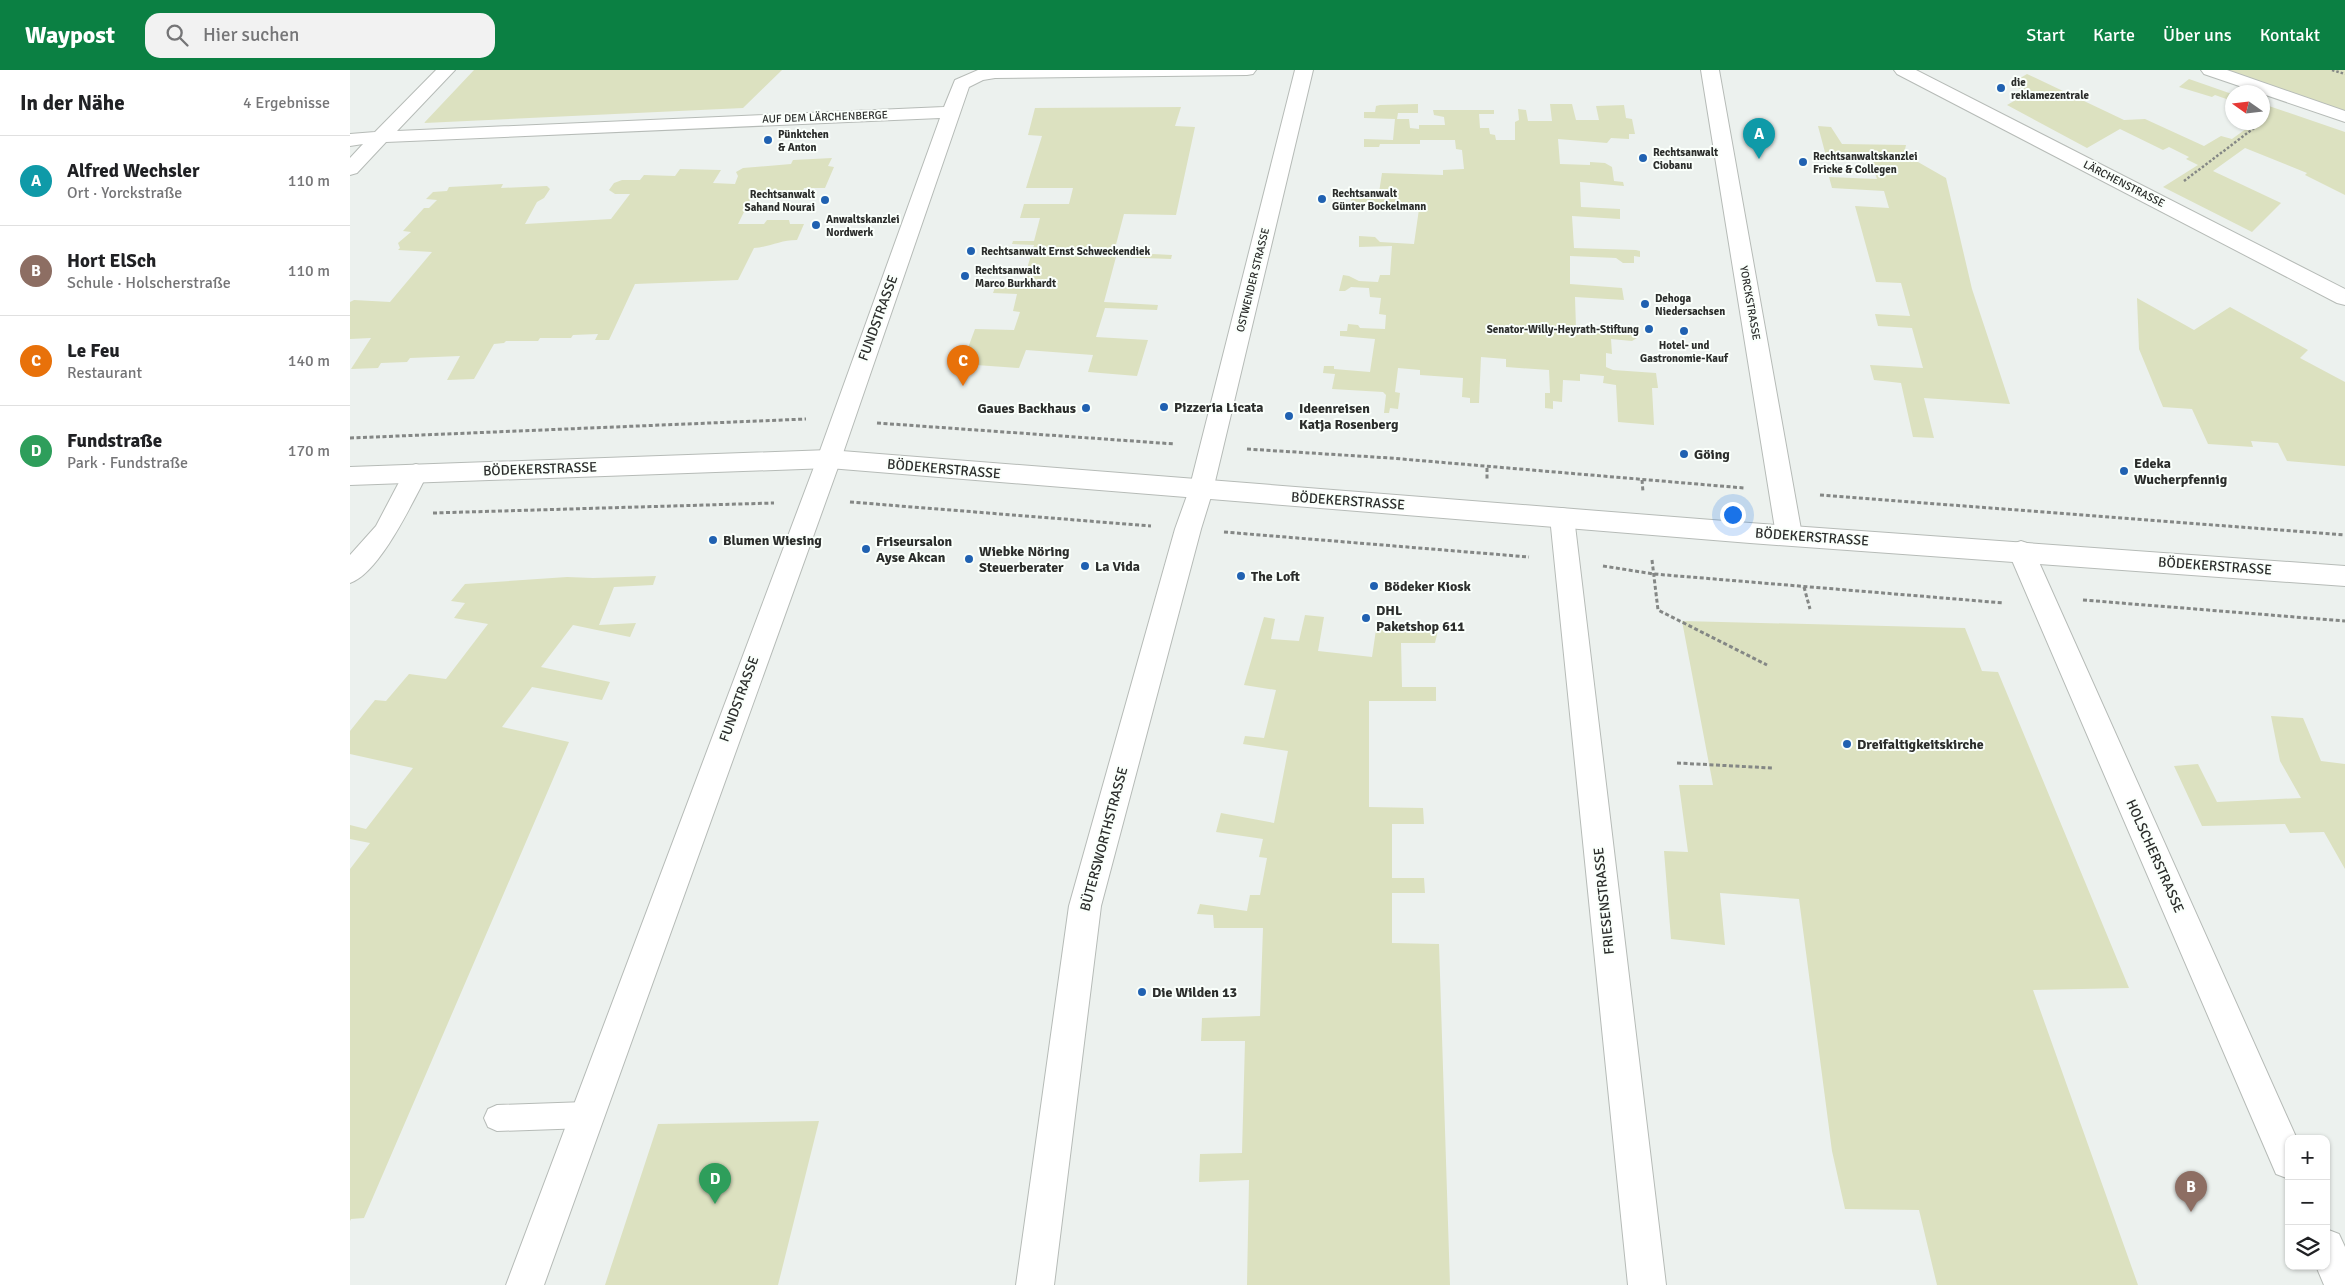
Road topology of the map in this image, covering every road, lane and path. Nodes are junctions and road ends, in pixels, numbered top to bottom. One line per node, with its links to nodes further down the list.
1 (446, 70): 12 (street)
2 (1247, 70): 9 (street)
3 (1304, 70): 20 (street, OSTWENDER STRASSE)
4 (1710, 70): 25 (street, YORCKSTRASSE)
5 (1903, 70): 15 (street, LÄRCHENSTRASSE)
6 (2210, 70): 10 (street)
7 (2332, 70): 8 (path)
8 (2345, 74)
9 (951, 112): 12 (street, AUF DEM LÄRCHENBERGE); 17 (street, FUNDSTRASSE)
10 (2345, 117)
11 (2251, 130): 15 (path)
12 (382, 137): 13 (street, AUF DEM LÄRCHENBERGE); 14 (street)
13 (350, 140)
14 (350, 169)
15 (2157, 201): 16 (street, LÄRCHENSTRASSE)
16 (2345, 298)
17 (829, 459): 18 (street, BÖDEKERSTRASSE); 20 (street, BÖDEKERSTRASSE); 21 (street, FUNDSTRASSE)
18 (416, 473): 19 (street, BÖDEKERSTRASSE); 22 (street)
19 (350, 476)
20 (1201, 490): 23 (street, BÖDEKERSTRASSE); 24 (street, BÜTERSWORTHSTRASSE)
21 (812, 502): 22 (path); 24 (path); 38 (street, FUNDSTRASSE)
22 (394, 514): 28 (street)
23 (1562, 517): 25 (street, BÖDEKERSTRASSE); 27 (street, FRIESENSTRASSE)
24 (1188, 530): 27 (path); 43 (street, BÜTERSWORTHSTRASSE)
25 (1789, 535): 26 (street, BÖDEKERSTRASSE)
26 (2021, 551): 30 (street, BÖDEKERSTRASSE); 32 (street, HOLSCHERSTRASSE)
27 (1566, 560): 29 (path); 44 (street, FRIESENSTRASSE)
28 (350, 573)
29 (1654, 574): 31 (path); 35 (path)
30 (2345, 576)
31 (1804, 587): 32 (path); 33 (path)
32 (2043, 602): 34 (path); 40 (street, HOLSCHERSTRASSE)
33 (1810, 609)
34 (2345, 621)
35 (1767, 665)
36 (1677, 763): 37 (path)
37 (1772, 768)
38 (586, 1115): 39 (lane); 42 (street, FUNDSTRASSE)
39 (496, 1118)
40 (2285, 1152)
41 (2330, 1255): 45 (street)
42 (526, 1285)
43 (1034, 1285)
44 (1647, 1285)
45 (2343, 1285)

